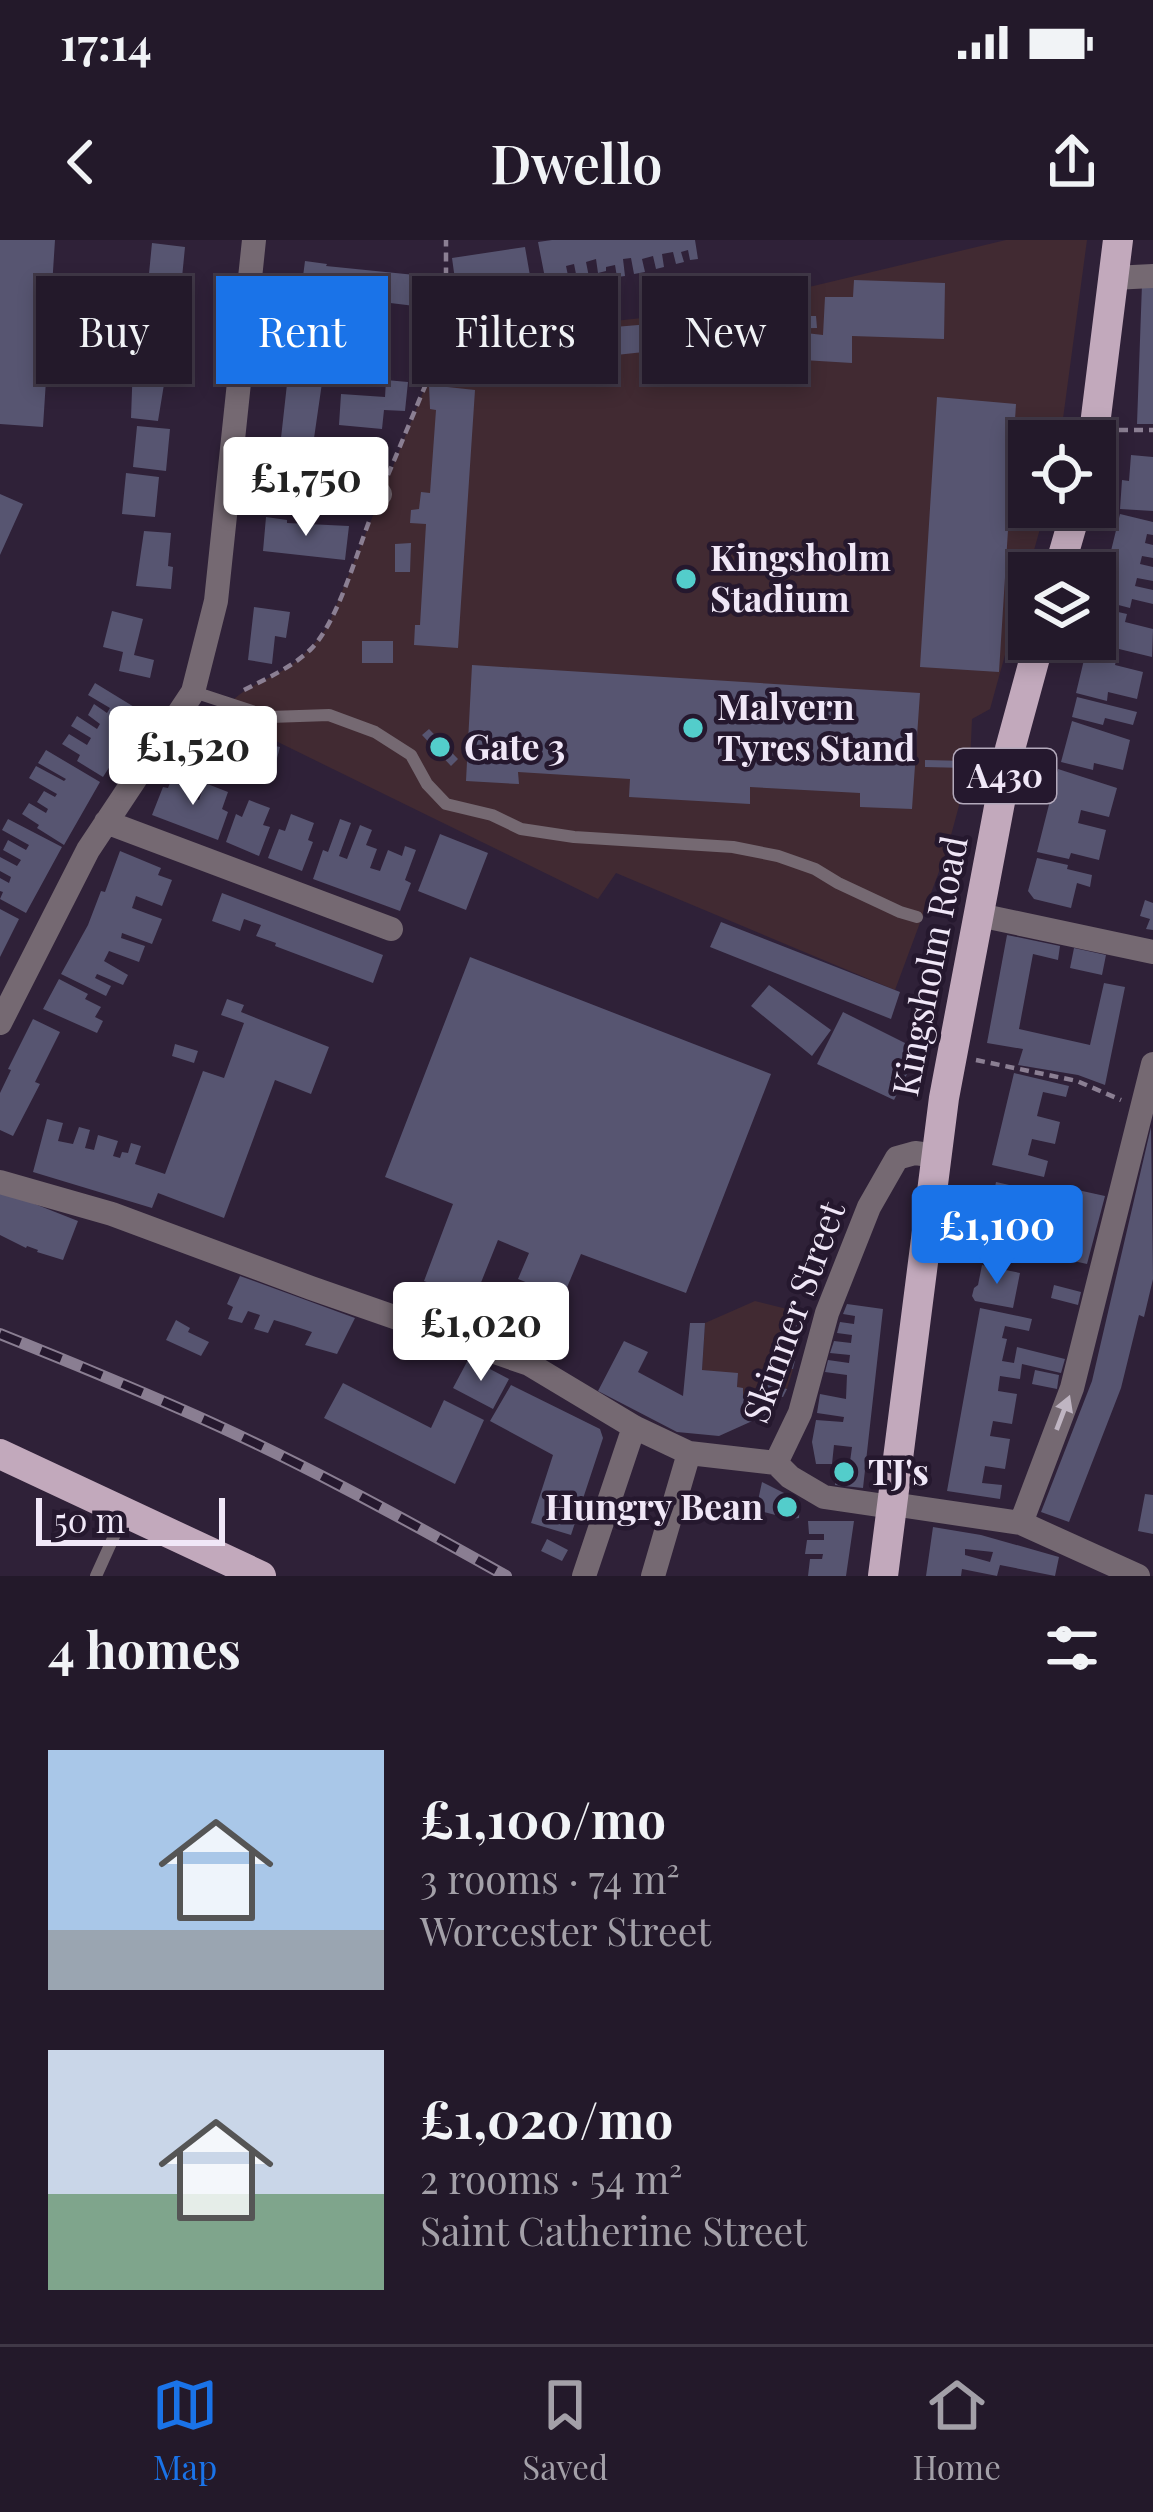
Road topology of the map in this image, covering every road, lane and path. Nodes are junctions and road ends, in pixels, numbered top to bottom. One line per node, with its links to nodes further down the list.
1 (254, 240): 6 (street)
2 (1118, 240): 4 (main road)
3 (1153, 277): 4 (street)
4 (1113, 278): 5 (main road)
5 (1096, 420)
6 (231, 475): 7 (street); 9 (street)
7 (380, 494)
8 (1034, 660): 11 (main road, Kingsholm Road / A430)
9 (193, 692): 10 (street); 12 (lane)
10 (106, 822): 13 (street); 15 (street)
11 (979, 915): 14 (street); 16 (main road, Kingsholm Road / A430)
12 (917, 917)
13 (391, 929)
14 (1153, 952)
15 (0, 1023)
16 (953, 1055): 18 (path); 19 (main road, Kingsholm Road / A430)
17 (1153, 1064): 18 (street)
18 (1143, 1109): 27 (street, one-way to 18)
19 (936, 1162): 24 (street, Skinner Street); 25 (main road, A430)
20 (0, 1182): 21 (street)
21 (634, 1427): 22 (street); 30 (street)
22 (688, 1453): 24 (street); 31 (street)
23 (0, 1454): 26 (main road)
24 (776, 1463): 25 (street)
25 (892, 1506): 27 (street); 32 (main road, A430)
26 (125, 1511): 28 (lane); 29 (main road)
27 (1021, 1523): 33 (street)
28 (96, 1576)
29 (261, 1576)
30 (584, 1576)
31 (653, 1576)
32 (883, 1576)
33 (1138, 1576)

